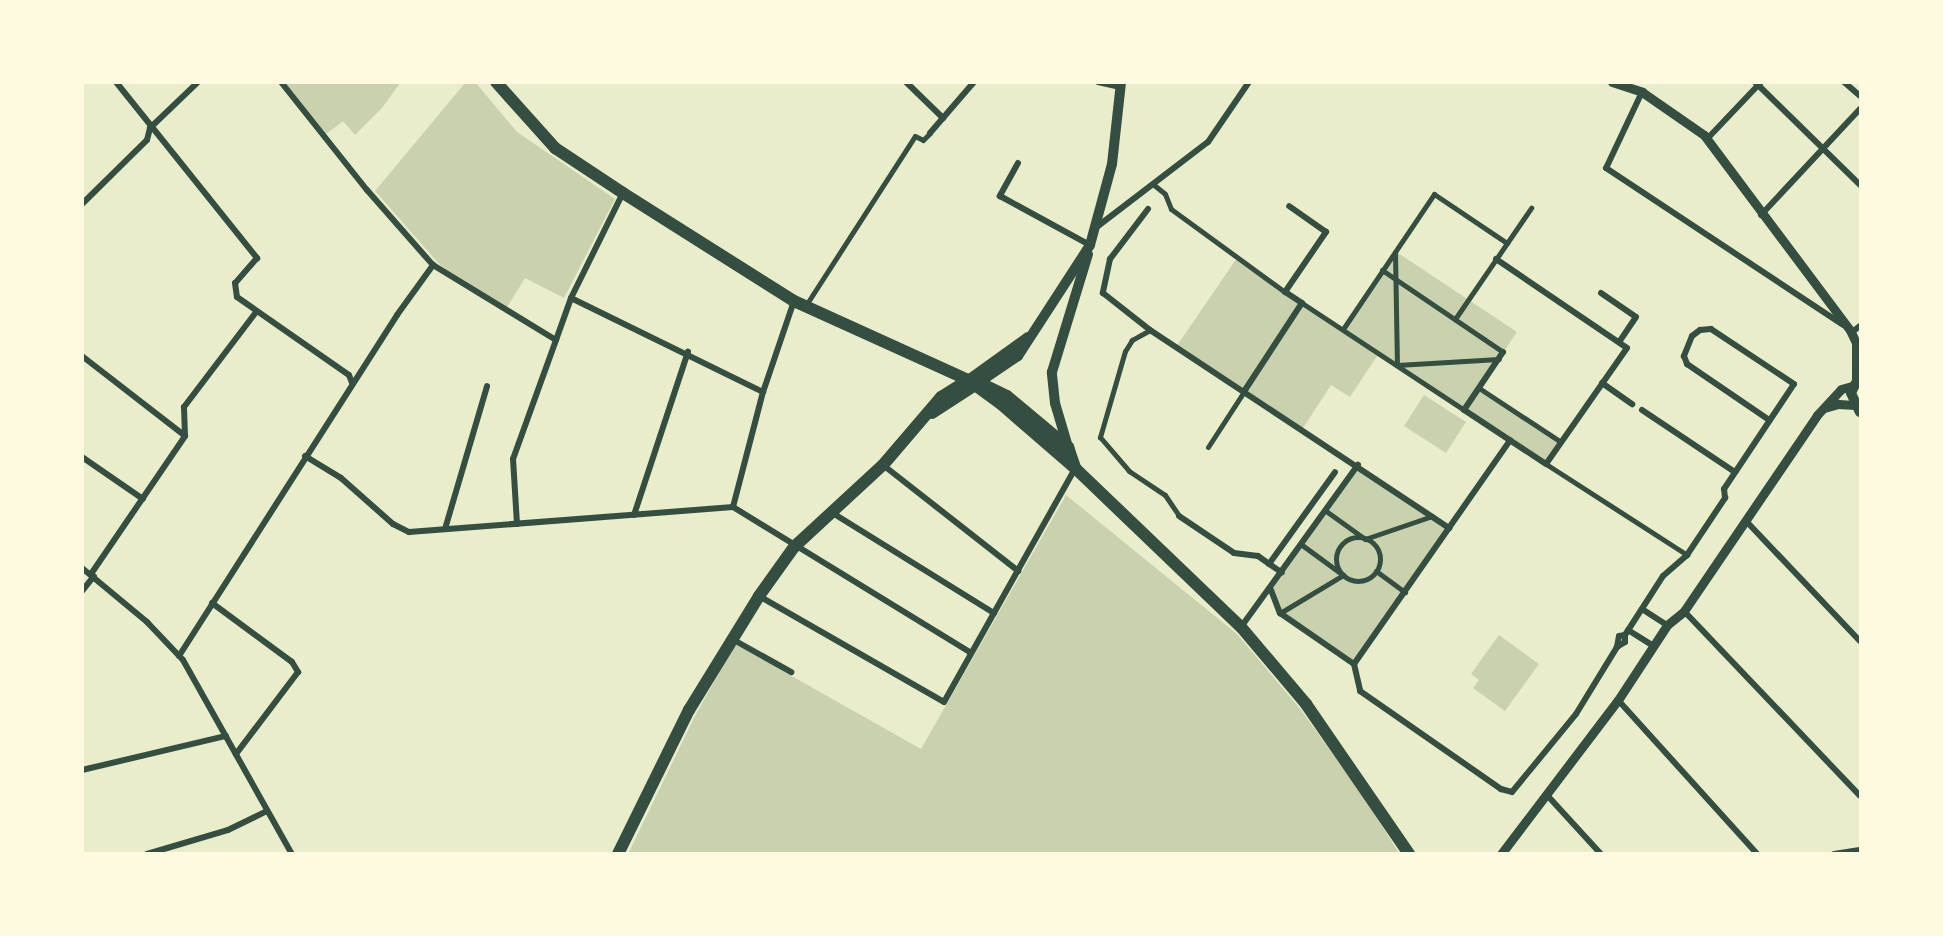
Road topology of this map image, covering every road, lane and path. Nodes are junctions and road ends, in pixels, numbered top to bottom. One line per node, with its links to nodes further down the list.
1 (116, 82): 18 (street)
2 (198, 82): 18 (street)
3 (281, 82): 36 (street)
4 (496, 82): 25 (main road)
5 (906, 82): 17 (street)
6 (974, 82): 17 (street)
7 (1098, 82): 12 (street)
8 (1249, 82): 23 (street)
9 (1612, 82): 13 (street)
10 (1844, 82): 15 (street)
11 (1758, 84): 20 (street); 21 (street)
12 (1121, 85): 31 (main road)
13 (1632, 85): 14 (street)
14 (1642, 92): 20 (street); 49 (street)
15 (1860, 96)
16 (1860, 109): 21 (street)
17 (943, 118): 19 (street)
18 (150, 128): 26 (street); 44 (street)
19 (930, 133): 43 (street)
20 (1707, 139): 30 (street)
21 (1823, 147): 24 (street); 30 (street)
22 (1018, 163): 33 (street)
23 (1154, 185): 31 (street); 39 (street)
24 (1860, 185)
25 (623, 193): 41 (street); 43 (main road)
26 (82, 204)
27 (1289, 206): 39 (street)
28 (1531, 208): 32 (street)
29 (1148, 209): 48 (street)
30 (1761, 216): 49 (street)
31 (1098, 226): 33 (main road)
32 (1507, 243): 34 (street); 35 (street)
33 (1090, 245): 58 (main road); 74 (main road)
34 (1395, 251): 37 (street); 38 (street)
35 (1496, 259): 45 (street); 51 (street)
36 (434, 265): 50 (street); 59 (street)
37 (1382, 270): 38 (street); 47 (street)
38 (1395, 279): 45 (street); 56 (street)
39 (1285, 292): 42 (street)
40 (1601, 293): 51 (street)
41 (571, 298): 50 (street); 52 (street)
42 (1302, 303): 47 (street); 63 (street)
43 (800, 304): 58 (main road); 64 (street)
44 (256, 312): 59 (street); 71 (street)
45 (1455, 319): 53 (street)
46 (1860, 326): 49 (street)
47 (1343, 329): 56 (street)
48 (1150, 330): 63 (street); 89 (street)
49 (1850, 331): 57 (street)
50 (556, 340): 92 (street)
51 (1619, 342): 60 (street)
52 (688, 352): 64 (street); 88 (street)
53 (1503, 352): 55 (street)
54 (82, 356): 71 (street)
55 (1498, 360): 56 (street); 62 (street)
56 (1397, 365): 67 (street)
57 (1856, 380): 66 (street); 69 (main road)
58 (975, 382): 74 (main road); 79 (main road); 81 (main road)
59 (352, 383): 76 (street)
60 (1602, 383): 65 (street); 73 (street)
61 (487, 386): 94 (street)
62 (1479, 388): 67 (street); 73 (street)
63 (1245, 390): 75 (street); 80 (street)
64 (763, 392): 85 (street)
65 (1632, 404)
66 (1824, 408): 69 (street); 91 (street)
67 (1464, 410): 72 (street)
68 (1642, 410): 83 (street)
69 (1858, 411)
70 (1769, 420): 70 (street); 83 (street)
71 (185, 436): 84 (street)
72 (1510, 440): 78 (street); 93 (street)
73 (1561, 442): 78 (street)
74 (1068, 447): 81 (main road)
75 (1208, 447)
76 (305, 456): 94 (street); 110 (street)
77 (82, 457): 84 (street)
78 (1546, 464): 98 (street)
79 (883, 465): 87 (main road); 102 (street)
80 (1358, 465): 86 (street); 90 (street)
81 (1075, 468): 102 (street); 116 (main road)
82 (1335, 472): 99 (street)
83 (1735, 472): 98 (street)
84 (143, 499): 104 (street)
85 (733, 507): 88 (street); 97 (street)
86 (1326, 511): 95 (street); 96 (street)
87 (831, 512): 97 (main road); 113 (street)
88 (634, 515): 92 (street)
89 (1179, 516): 99 (street)
90 (1432, 516): 93 (street); 95 (street)
91 (1748, 522): 112 (street); 119 (street)
92 (517, 524): 94 (street)
93 (1449, 528): 108 (street)
94 (445, 530)
95 (1365, 539): 101 (street); 105 (street)
96 (1302, 544): 103 (street); 105 (street)
97 (794, 547): 109 (main road); 121 (street)
98 (1686, 555): 111 (street)
99 (1269, 564): 103 (street)
100 (82, 568): 104 (street)
101 (1376, 571): 105 (street); 108 (street)
102 (1018, 572): 113 (street)
103 (1282, 573): 106 (street)
104 (92, 575): 107 (street); 122 (street)
105 (1343, 575): 114 (street)
106 (1271, 590): 114 (street); 116 (street)
107 (82, 591)
108 (1405, 592): 123 (street)
109 (759, 596): 118 (main road); 121 (street)
110 (212, 603): 122 (street); 127 (street)
111 (1642, 609): 115 (street); 117 (street)
112 (1684, 611): 115 (street); 130 (street)
113 (994, 613): 121 (street)
114 (1280, 613): 123 (street)
115 (1667, 625): 120 (street)
116 (1241, 627): 137 (main road)
117 (1626, 632): 120 (street); 123 (street)
118 (732, 639): 124 (street); 136 (main road)
119 (1860, 641)
120 (1652, 645): 125 (street)
121 (971, 653)
122 (179, 656): 126 (street)
123 (1354, 664)
124 (791, 672)
125 (1618, 700): 129 (street); 140 (street)
126 (226, 736): 127 (street); 128 (street)
127 (236, 753): 131 (street)
128 (82, 770)
129 (1546, 794): 138 (street); 139 (street)
130 (1860, 796)
131 (267, 811): 133 (street); 135 (street)
132 (1860, 850): 141 (street)
133 (162, 852): 134 (street)
134 (147, 854)
135 (292, 854)
136 (618, 854)
137 (1409, 854)
138 (1501, 854)
139 (1601, 854)
140 (1757, 854)
141 (1833, 854)

